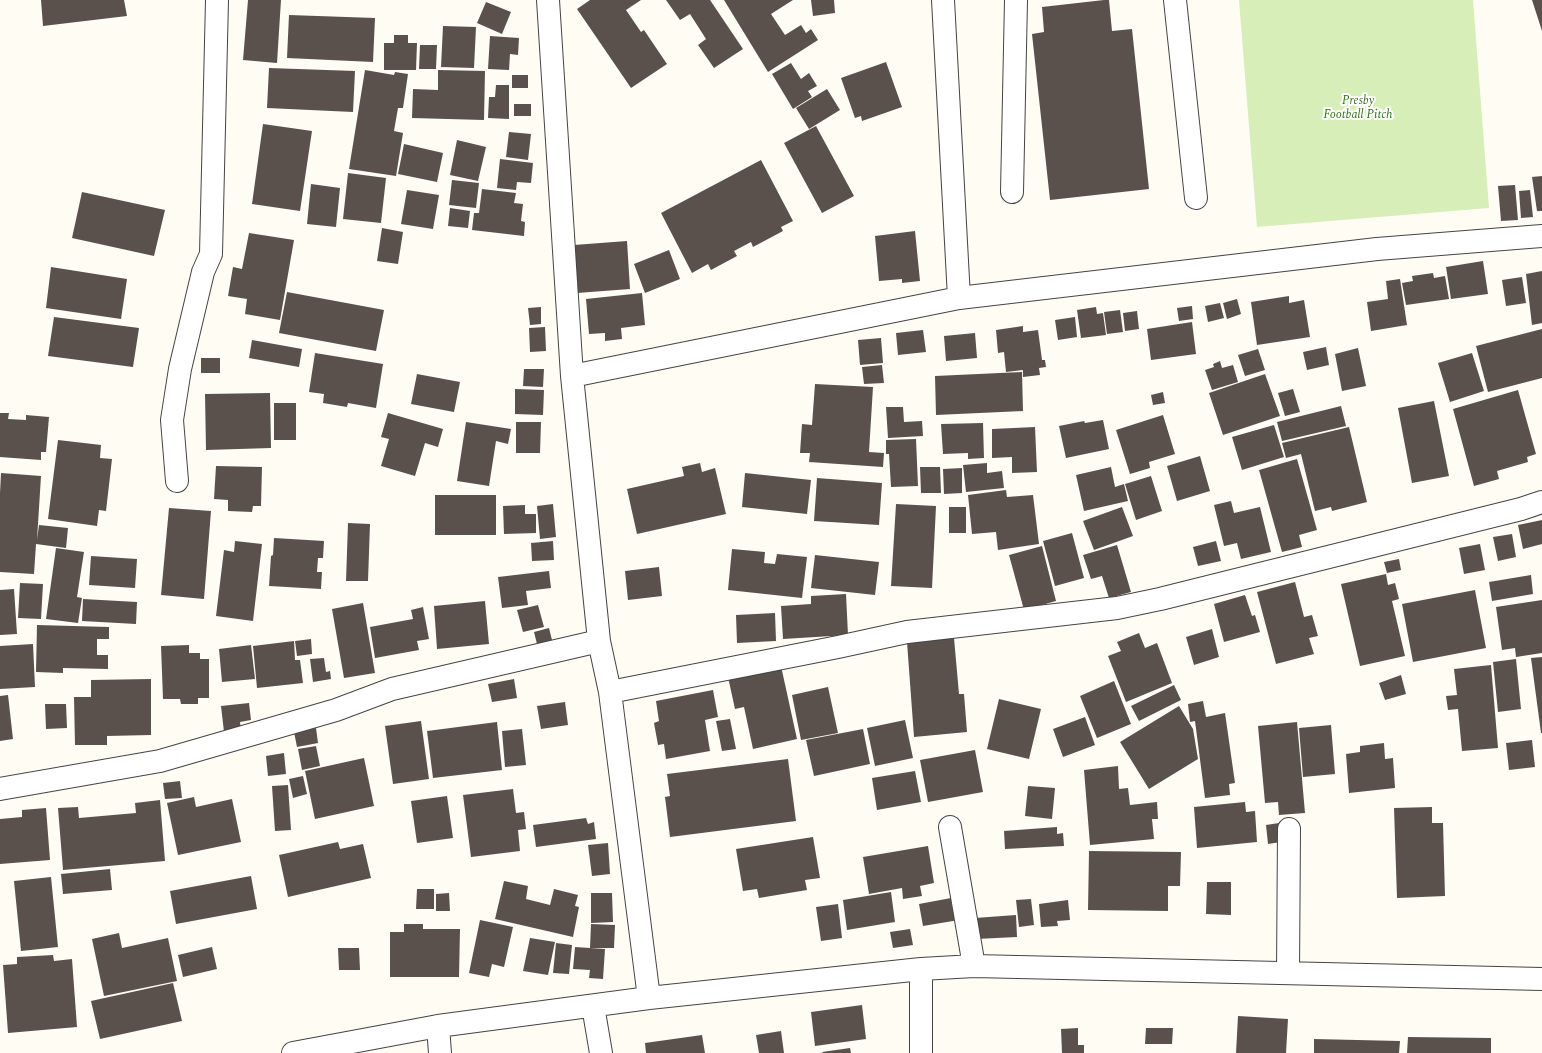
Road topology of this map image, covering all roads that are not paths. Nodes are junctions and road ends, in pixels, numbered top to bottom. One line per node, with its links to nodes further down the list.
1 (217, 0): 11 (street)
2 (548, 0): 10 (street)
3 (943, 0): 9 (street)
4 (1016, 0): 6 (street)
5 (1175, 0): 7 (street)
6 (1012, 192)
7 (1196, 198)
8 (1542, 236): 9 (street)
9 (959, 298): 10 (street)
10 (572, 376): 13 (street)
11 (177, 481)
12 (1542, 502): 14 (street)
13 (599, 641): 14 (street); 15 (street)
14 (610, 692): 22 (street)
15 (0, 789)
16 (950, 827): 18 (street)
17 (1289, 829): 20 (street)
18 (974, 966): 19 (street); 20 (street)
19 (921, 969): 22 (street); 28 (street)
20 (1288, 973): 21 (street)
21 (1542, 979)
22 (649, 998): 23 (street)
23 (593, 1006): 24 (street); 27 (street)
24 (438, 1026): 25 (street); 26 (street)
25 (293, 1053)
26 (440, 1053)
27 (601, 1053)
28 (921, 1053)

